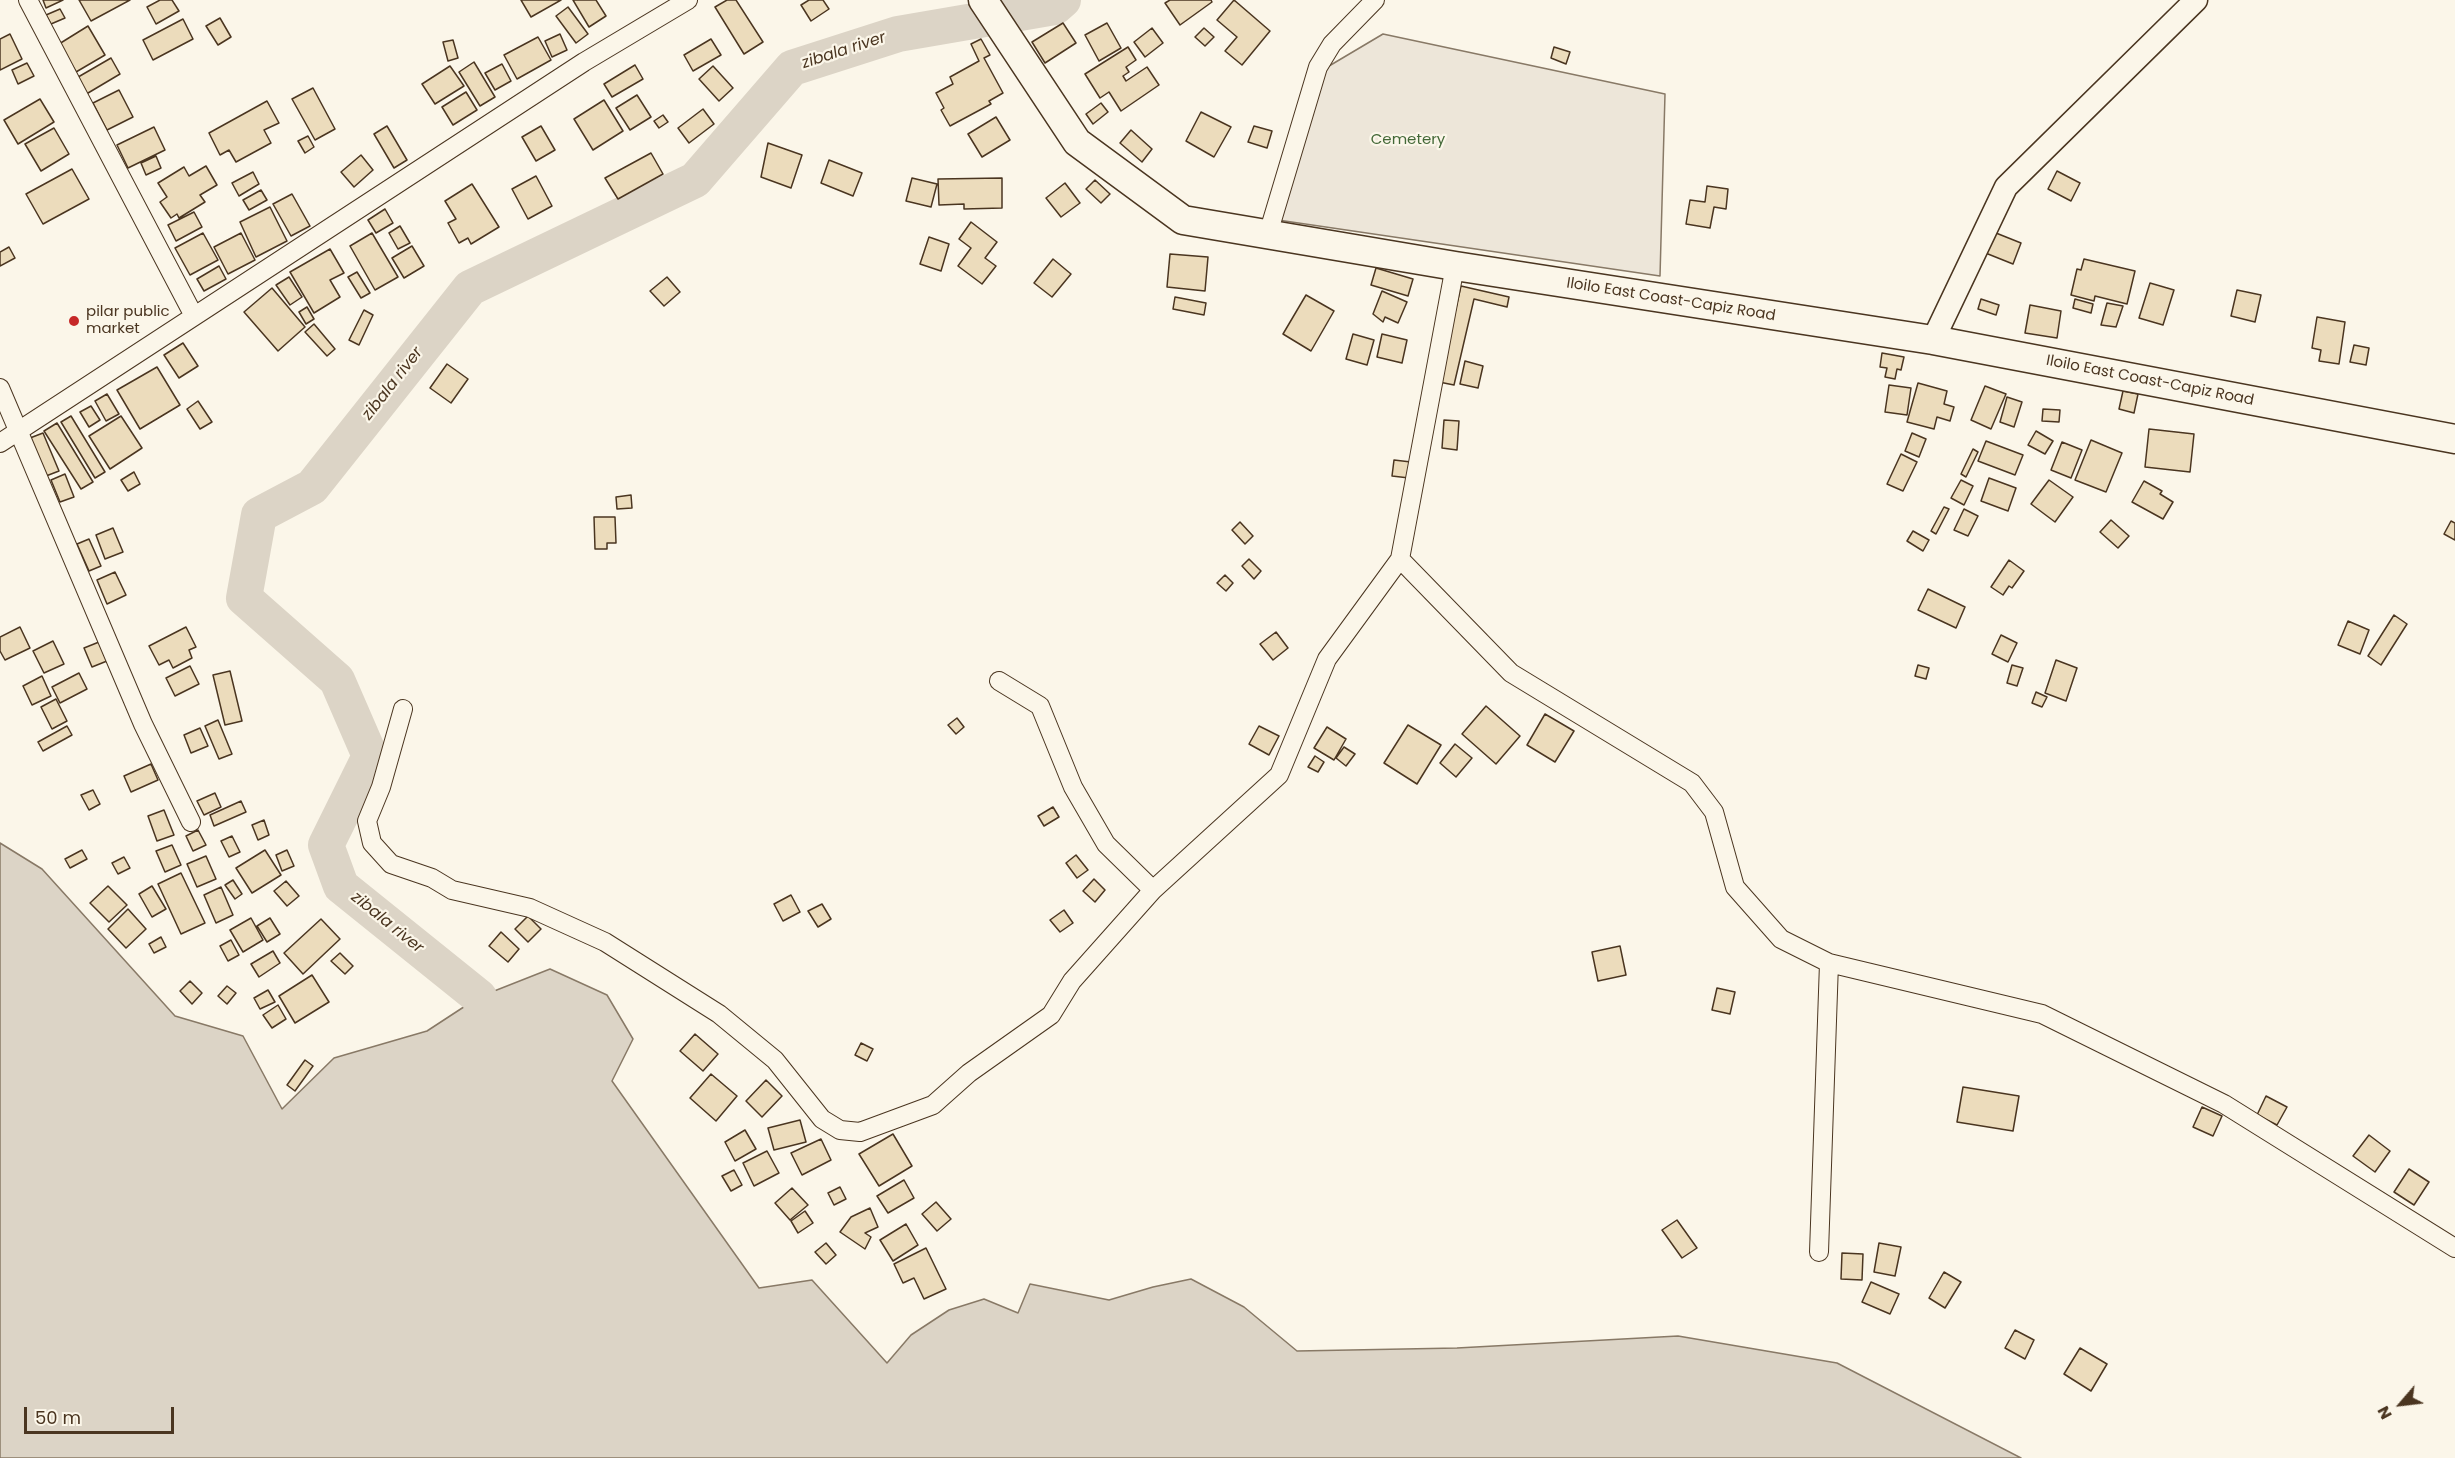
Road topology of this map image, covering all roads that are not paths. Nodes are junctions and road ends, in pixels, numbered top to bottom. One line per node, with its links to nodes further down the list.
1 (28, 0): 8 (street)
2 (688, 0): 8 (street)
3 (983, 0): 6 (main road, Iloilo East Coast-Capiz Road)
4 (1375, 0): 6 (street)
5 (2196, 0): 9 (street)
6 (1268, 234): 7 (main road, Iloilo East Coast-Capiz Road)
7 (1455, 266): 9 (main road, Iloilo East Coast-Capiz Road); 14 (street)
8 (194, 316): 11 (street)
9 (1933, 340): 12 (main road, Iloilo East Coast-Capiz Road)
10 (0, 388): 11 (street)
11 (20, 431): 13 (street); 17 (street)
12 (2455, 439)
13 (0, 443)
14 (1400, 559): 18 (street); 19 (street)
15 (999, 681): 18 (street)
16 (403, 709): 18 (street)
17 (191, 822)
18 (1153, 890)
19 (1829, 963): 20 (street); 21 (street)
20 (2455, 1248)
21 (1819, 1252)

